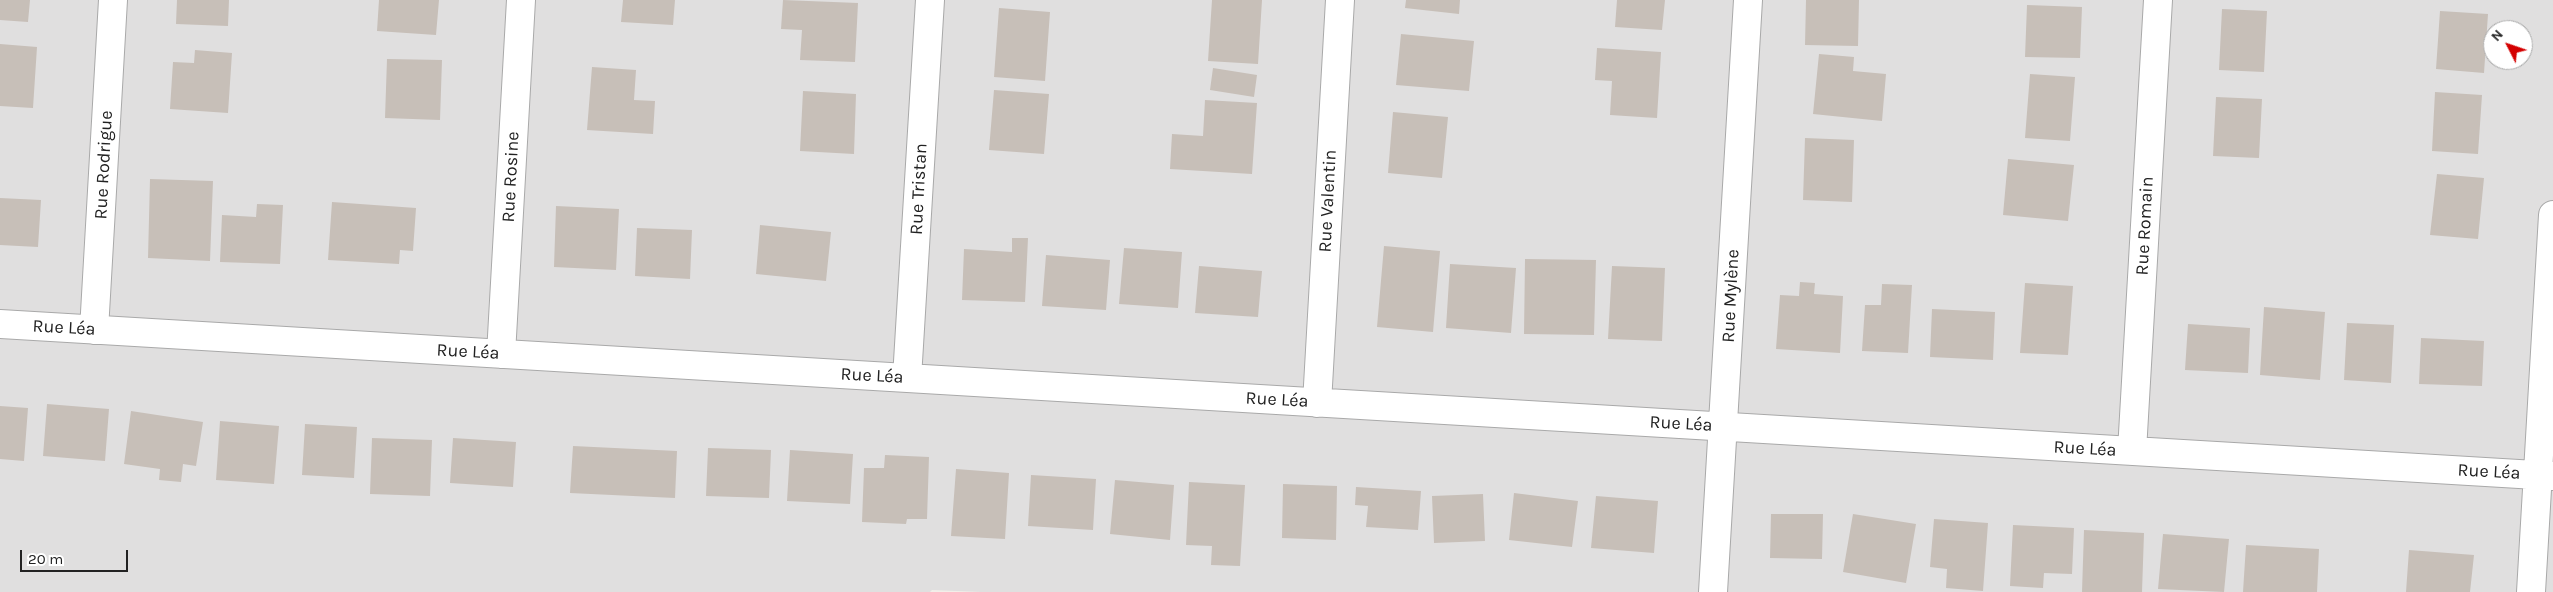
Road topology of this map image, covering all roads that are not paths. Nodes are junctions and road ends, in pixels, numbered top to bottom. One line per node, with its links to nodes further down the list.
1 (113, 0): 9 (street, Rue Rodrigue)
2 (521, 0): 10 (street, Rue Rosine)
3 (930, 0): 11 (street, Rue Tristan)
4 (1340, 0): 12 (street, Rue Valentin)
5 (1748, 0): 13 (street, Rue Mylène)
6 (2158, 0): 14 (street, Rue Romain)
7 (2553, 215): 15 (street)
8 (0, 324): 9 (street, Rue Léa)
9 (94, 330): 10 (street, Rue Léa)
10 (501, 354): 11 (street, Rue Léa)
11 (908, 378): 12 (street, Rue Léa)
12 (1316, 402): 13 (street, Rue Léa)
13 (1723, 427): 14 (street, Rue Léa); 16 (street, Rue Mylène)
14 (2132, 451): 15 (street, Rue Léa)
15 (2546, 476): 17 (street)
16 (1713, 592)
17 (2531, 592)

